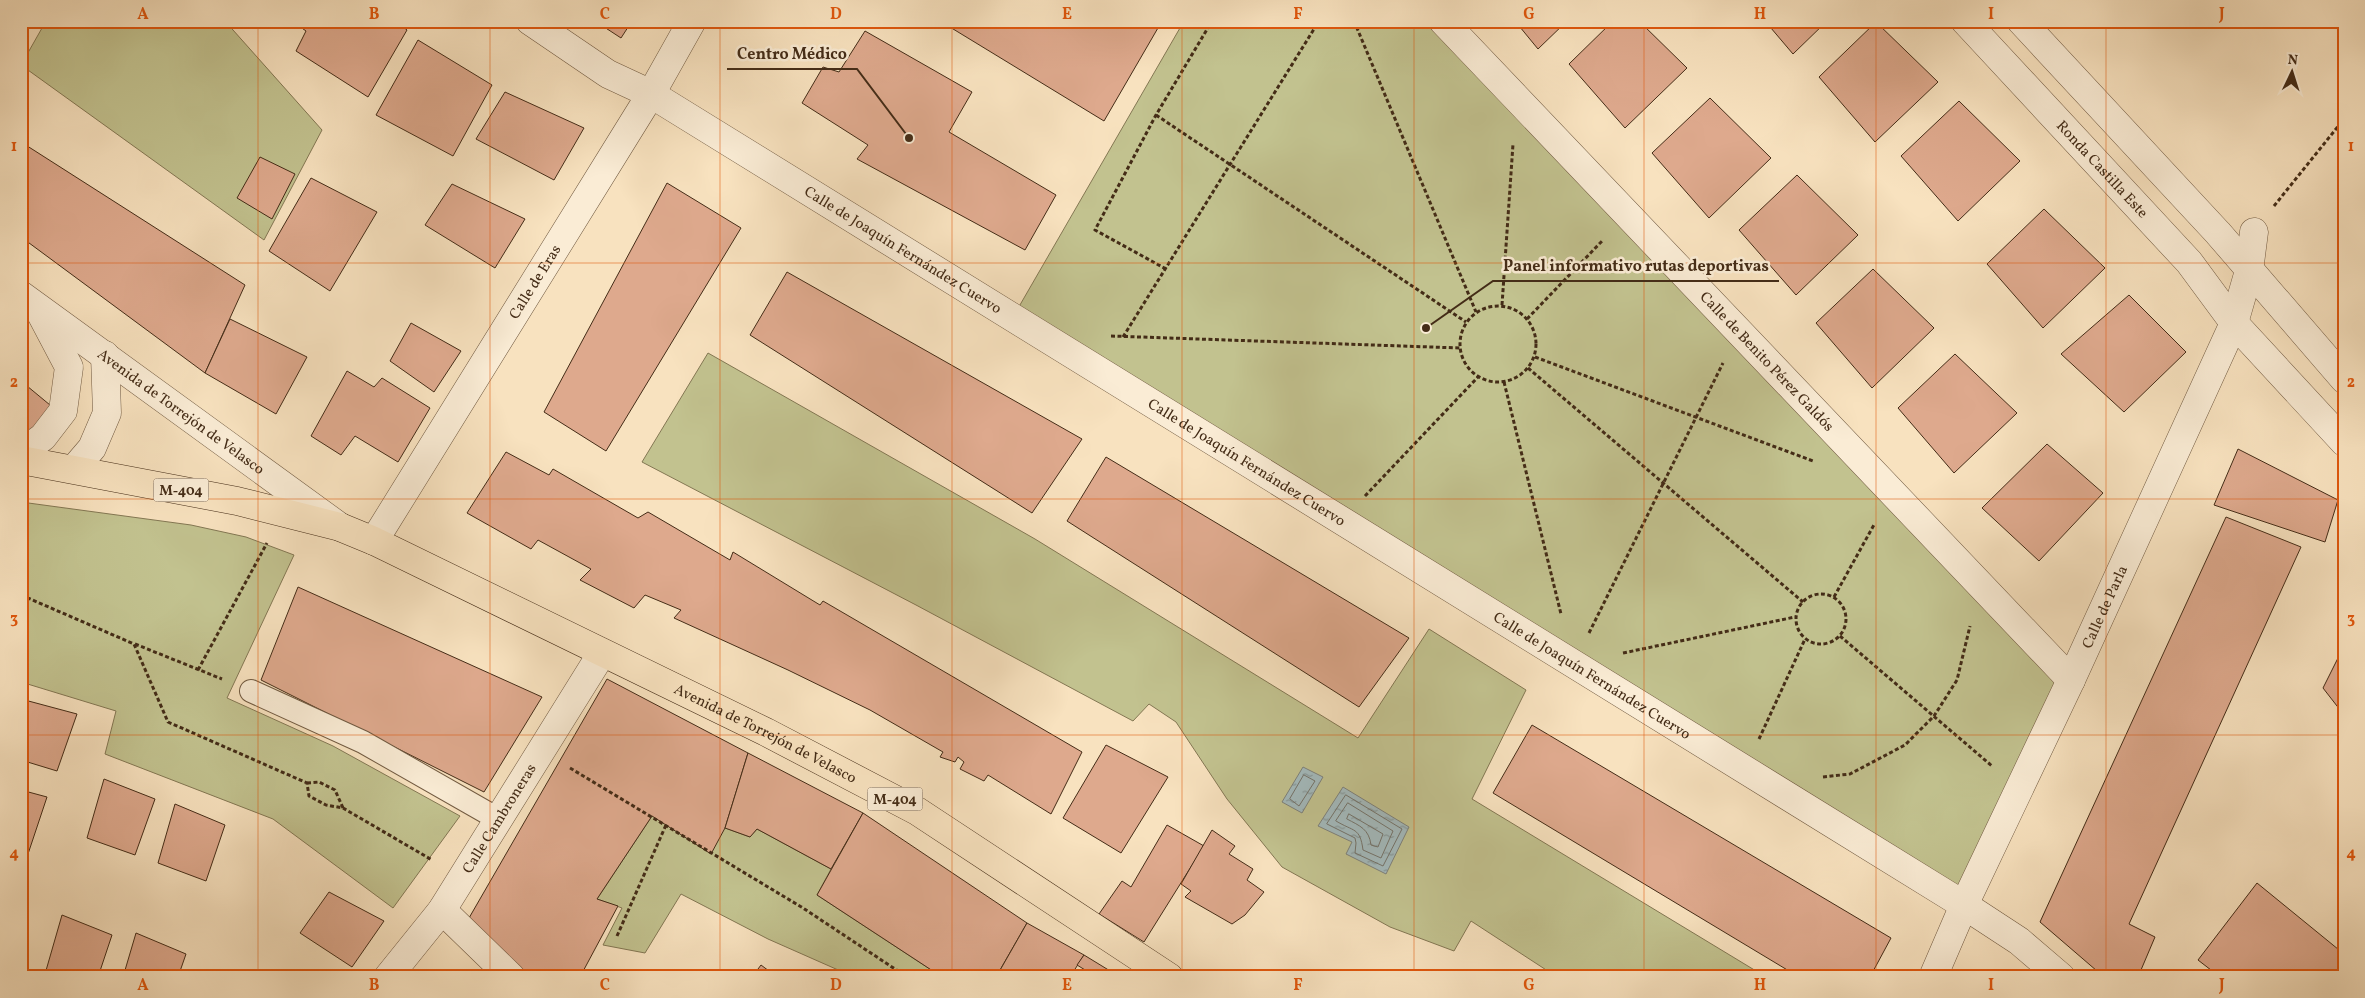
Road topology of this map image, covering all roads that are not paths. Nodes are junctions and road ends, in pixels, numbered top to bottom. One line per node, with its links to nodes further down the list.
1 (530, 21): 6 (street, Calle de Joaquín Fernández Cuervo)
2 (692, 21): 6 (street, Calle de Eras)
3 (1443, 21): 20 (street, Calle de Benito Pérez Galdós)
4 (1965, 21): 10 (street, Ronda Castilla Este)
5 (2021, 21): 8 (street)
6 (651, 94): 18 (street, Calle de Eras); 23 (street, Calle de Joaquín Fernández Cuervo)
7 (2254, 232): 8 (street, Calle de Parla)
8 (2248, 271): 10 (street, Calle de Parla); 12 (street)
9 (29, 301): 11 (street, Avenida de Torrejón de Velasco); 14 (street)
10 (2234, 323): 13 (street, Ronda Castilla Este); 20 (street, Calle de Parla)
11 (104, 355): 16 (street); 17 (street, Avenida de Torrejón de Velasco)
12 (2344, 379)
13 (2344, 442)
14 (21, 453)
15 (21, 460): 16 (main road, Avenida de Torrejón de Velasco / M-404)
16 (74, 469): 17 (main road, Avenida de Torrejón de Velasco / M-404)
17 (340, 527): 18 (main road, Avenida de Torrejón de Velasco / M-404)
18 (374, 541): 19 (main road, Avenida de Torrejón de Velasco / M-404)
19 (602, 653): 22 (street, Calle Cambroneras); 27 (main road, Avenida de Torrejón de Velasco / M-404)
20 (2072, 680): 23 (street, Calle de Parla)
21 (251, 691): 22 (lane)
22 (498, 819): 24 (street, Calle Cambroneras)
23 (1964, 905): 28 (street, Calle de Parla); 29 (street, Calle de Joaquín Fernández Cuervo)
24 (442, 910): 25 (street, Calle Cambroneras); 26 (street)
25 (388, 977)
26 (511, 977)
27 (1169, 977)
28 (1933, 977)
29 (2061, 977)

